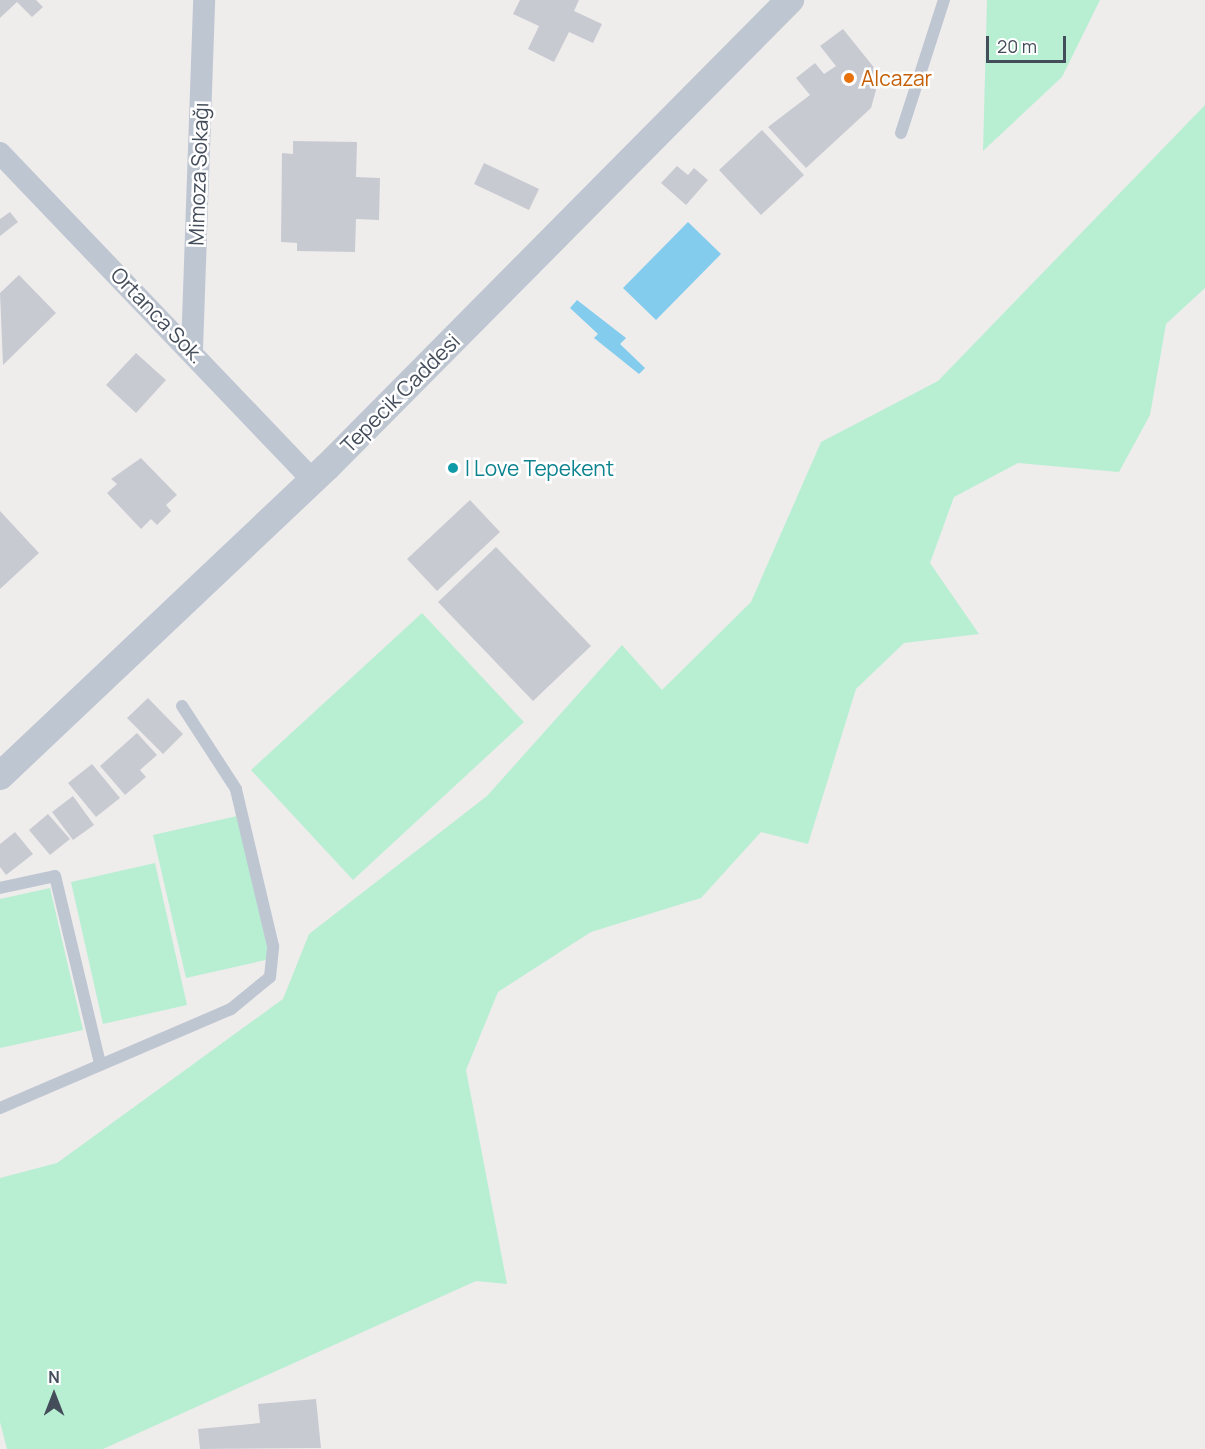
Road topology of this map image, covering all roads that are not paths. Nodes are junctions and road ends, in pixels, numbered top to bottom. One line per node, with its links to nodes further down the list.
1 (204, 0): 6 (street, Mimoza Sokağı)
2 (790, 0): 7 (street, Tepecik Caddesi)
3 (944, 0): 4 (lane)
4 (901, 133)
5 (0, 153): 6 (street, Ortanca Sok.)
6 (192, 349): 7 (street, Ortanca Sok.)
7 (313, 480): 9 (street, Tepecik Caddesi)
8 (182, 706): 11 (lane)
9 (0, 776)
10 (0, 888): 11 (lane)
11 (100, 1064): 12 (lane)
12 (0, 1108)

